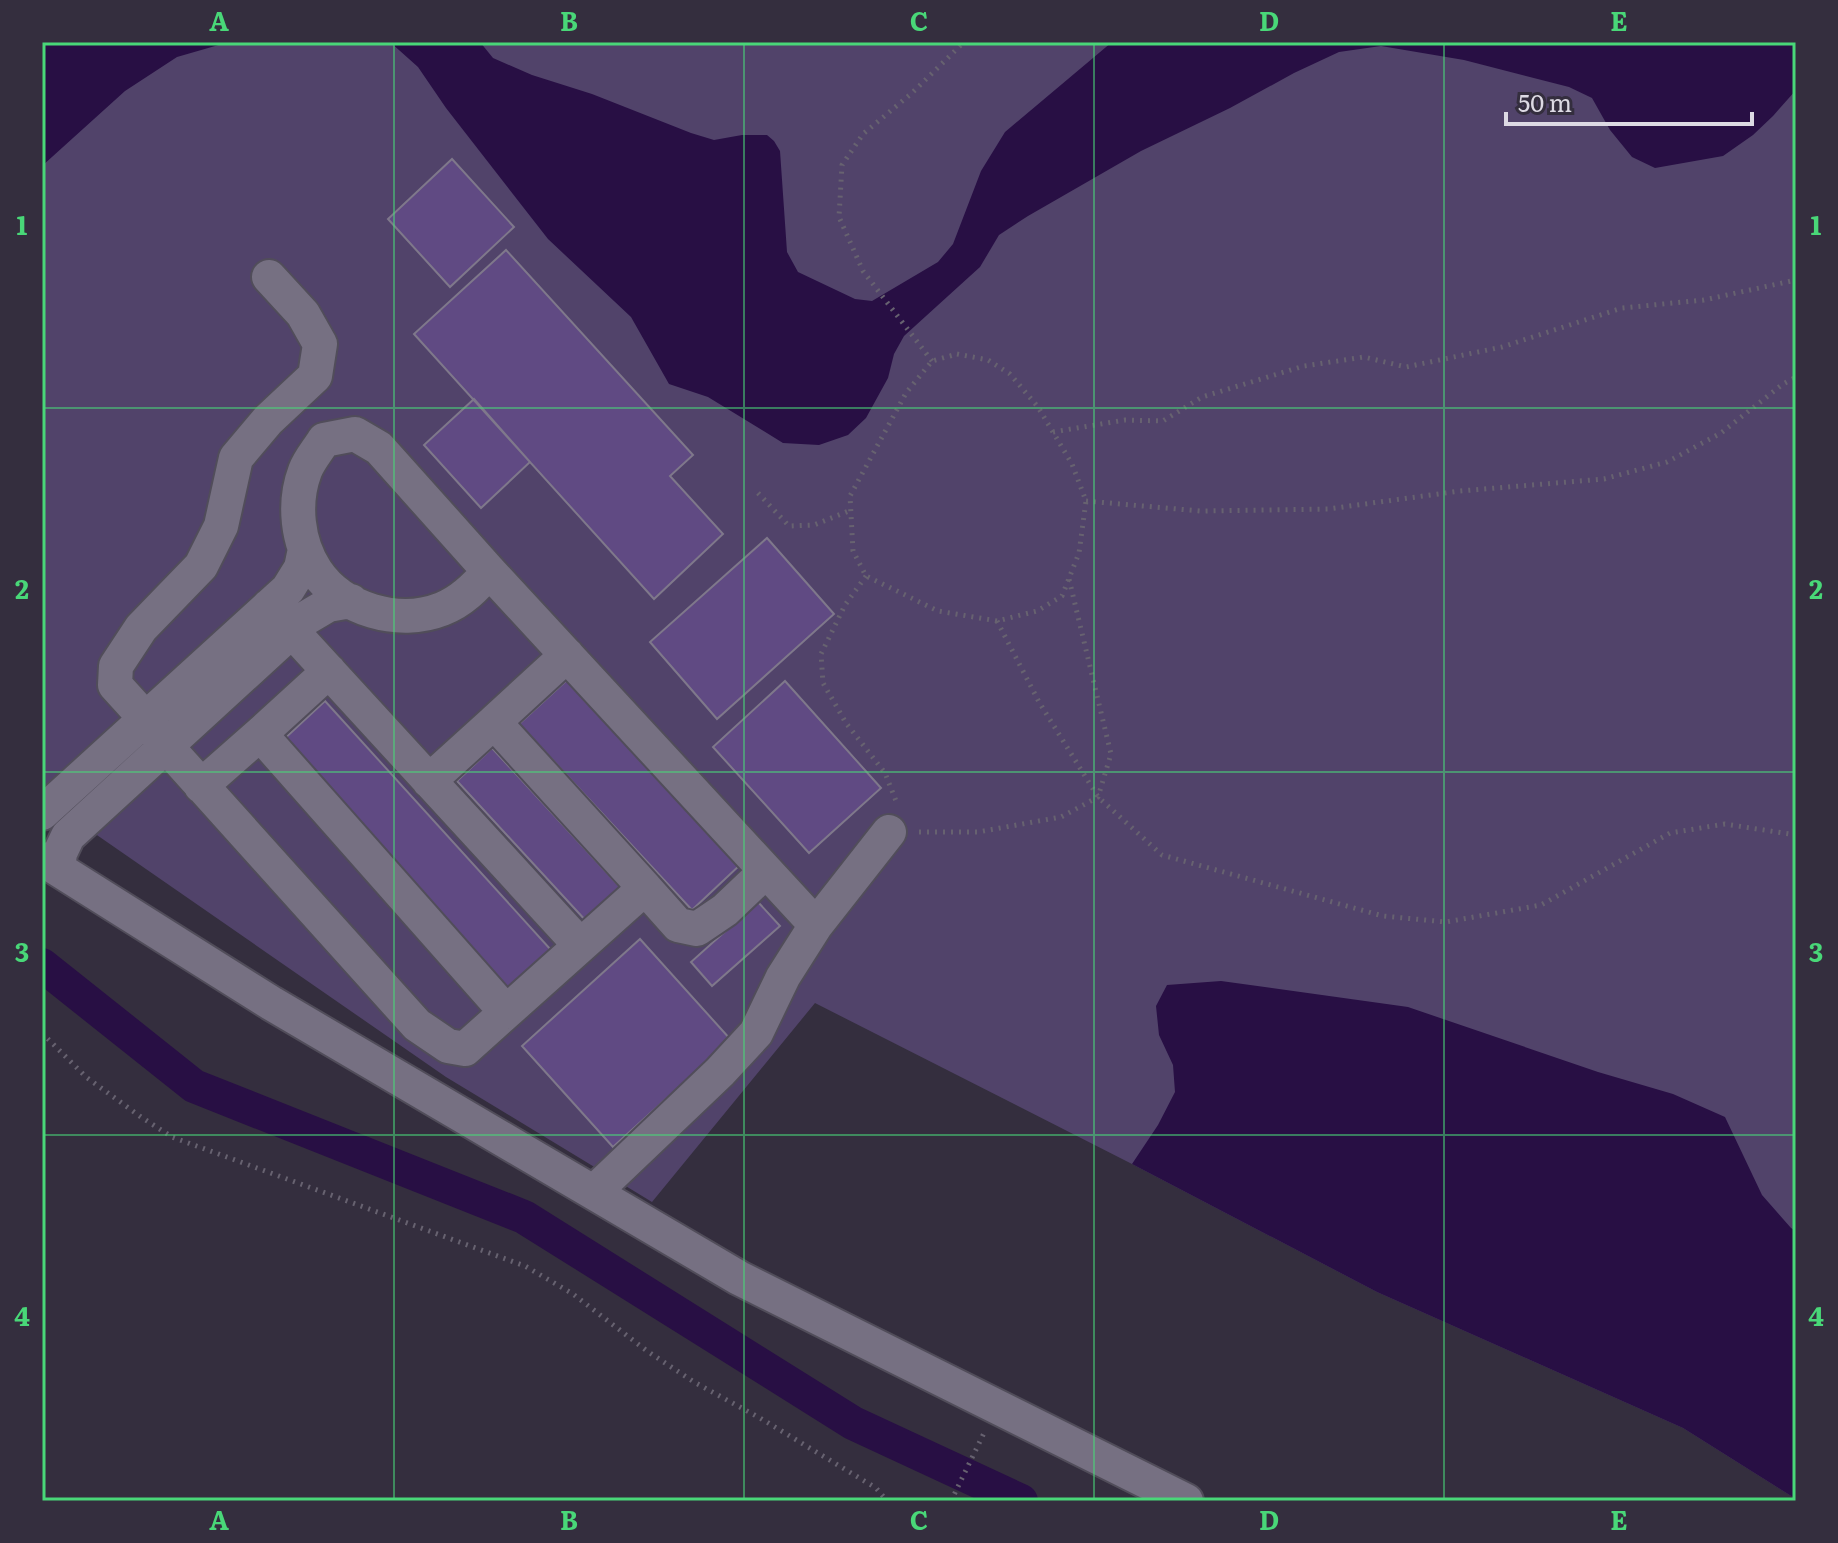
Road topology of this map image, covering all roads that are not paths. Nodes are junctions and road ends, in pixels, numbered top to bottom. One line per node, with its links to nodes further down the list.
1 (269, 277): 9 (street)
2 (305, 549): 3 (street); 4 (street); 5 (street)
3 (489, 571): 4 (street); 7 (street)
4 (351, 601): 6 (street)
5 (269, 606): 6 (street); 9 (street)
6 (292, 631): 8 (street); 12 (street)
7 (567, 655): 10 (street); 18 (street)
8 (329, 671): 11 (street); 13 (street)
9 (145, 718): 12 (street); 15 (street)
10 (494, 722): 13 (street); 19 (street)
11 (260, 734): 14 (street); 22 (street)
12 (166, 746): 14 (street); 17 (street)
13 (429, 781): 21 (street)
14 (201, 786): 22 (street)
15 (42, 813)
16 (889, 832): 20 (street)
17 (50, 864): 23 (street)
18 (766, 871): 19 (street); 20 (street)
19 (645, 888): 21 (street)
20 (816, 925): 23 (street)
21 (580, 945): 22 (street)
22 (506, 1012)
23 (594, 1192): 24 (street)
24 (1186, 1501)

